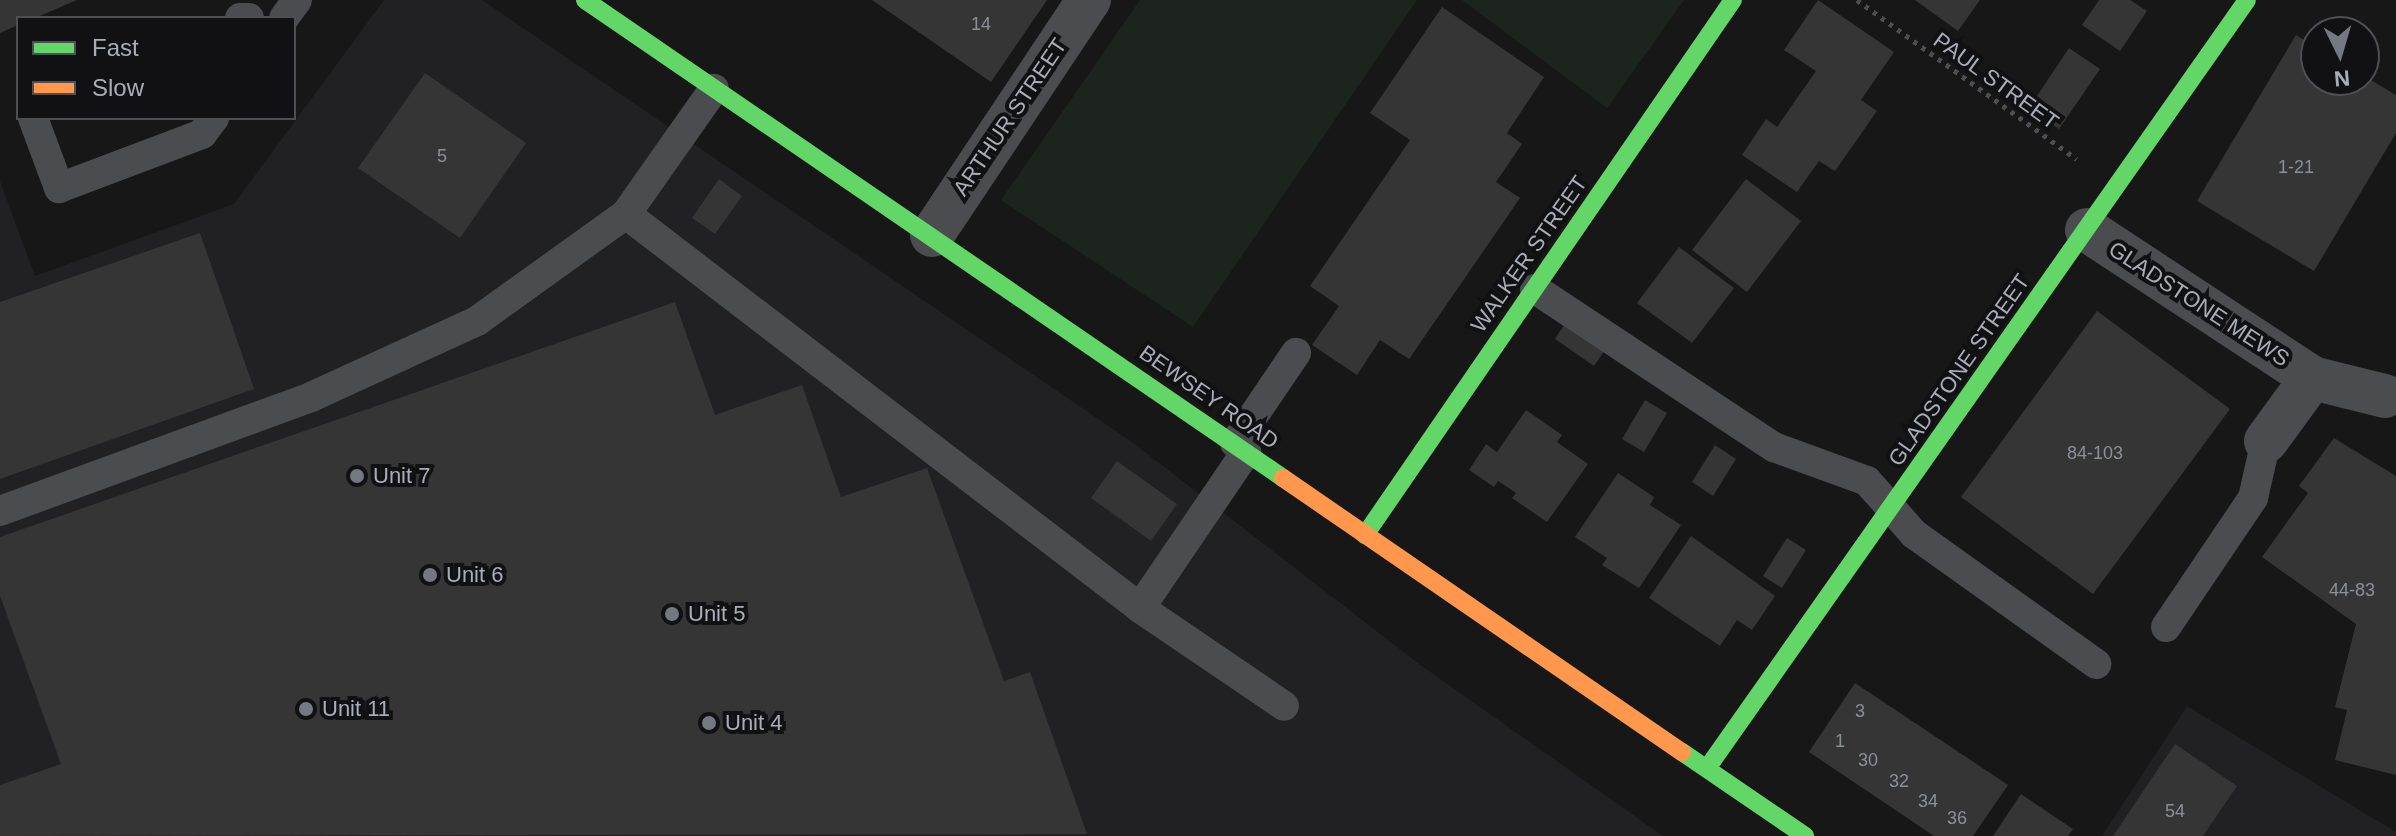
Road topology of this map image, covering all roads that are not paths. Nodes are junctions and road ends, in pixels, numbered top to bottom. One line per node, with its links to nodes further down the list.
1 (585, 0): 5 (street, BEWSEY ROAD)
2 (1089, 0): 10 (street, ARTHUR STREET)
3 (1733, 0): 11 (street, WALKER STREET)
4 (2247, 0): 9 (street, GLADSTONE STREET)
5 (714, 89): 8 (lane); 10 (street, BEWSEY ROAD)
6 (34, 120): 7 (lane)
7 (212, 120)
8 (626, 214): 18 (lane); 20 (lane)
9 (2087, 230): 13 (street, GLADSTONE MEWS); 17 (street, GLADSTONE STREET)
10 (932, 235): 16 (street, BEWSEY ROAD)
11 (1535, 289): 17 (lane); 19 (street, WALKER STREET)
12 (1296, 353): 16 (lane)
13 (2312, 378): 14 (street, GLADSTONE MEWS); 15 (street, GLADSTONE MEWS)
14 (2390, 397)
15 (2266, 441): 21 (lane, GLADSTONE MEWS)
16 (1241, 448): 19 (street, BEWSEY ROAD); 20 (lane)
17 (1891, 507): 22 (lane); 24 (street, GLADSTONE STREET)
18 (0, 511)
19 (1365, 535): 24 (street, BEWSEY ROAD)
20 (1140, 608): 23 (lane)
21 (2166, 627)
22 (2096, 664)
23 (1284, 706)
24 (1708, 767): 25 (street, BEWSEY ROAD)
25 (1792, 833)

